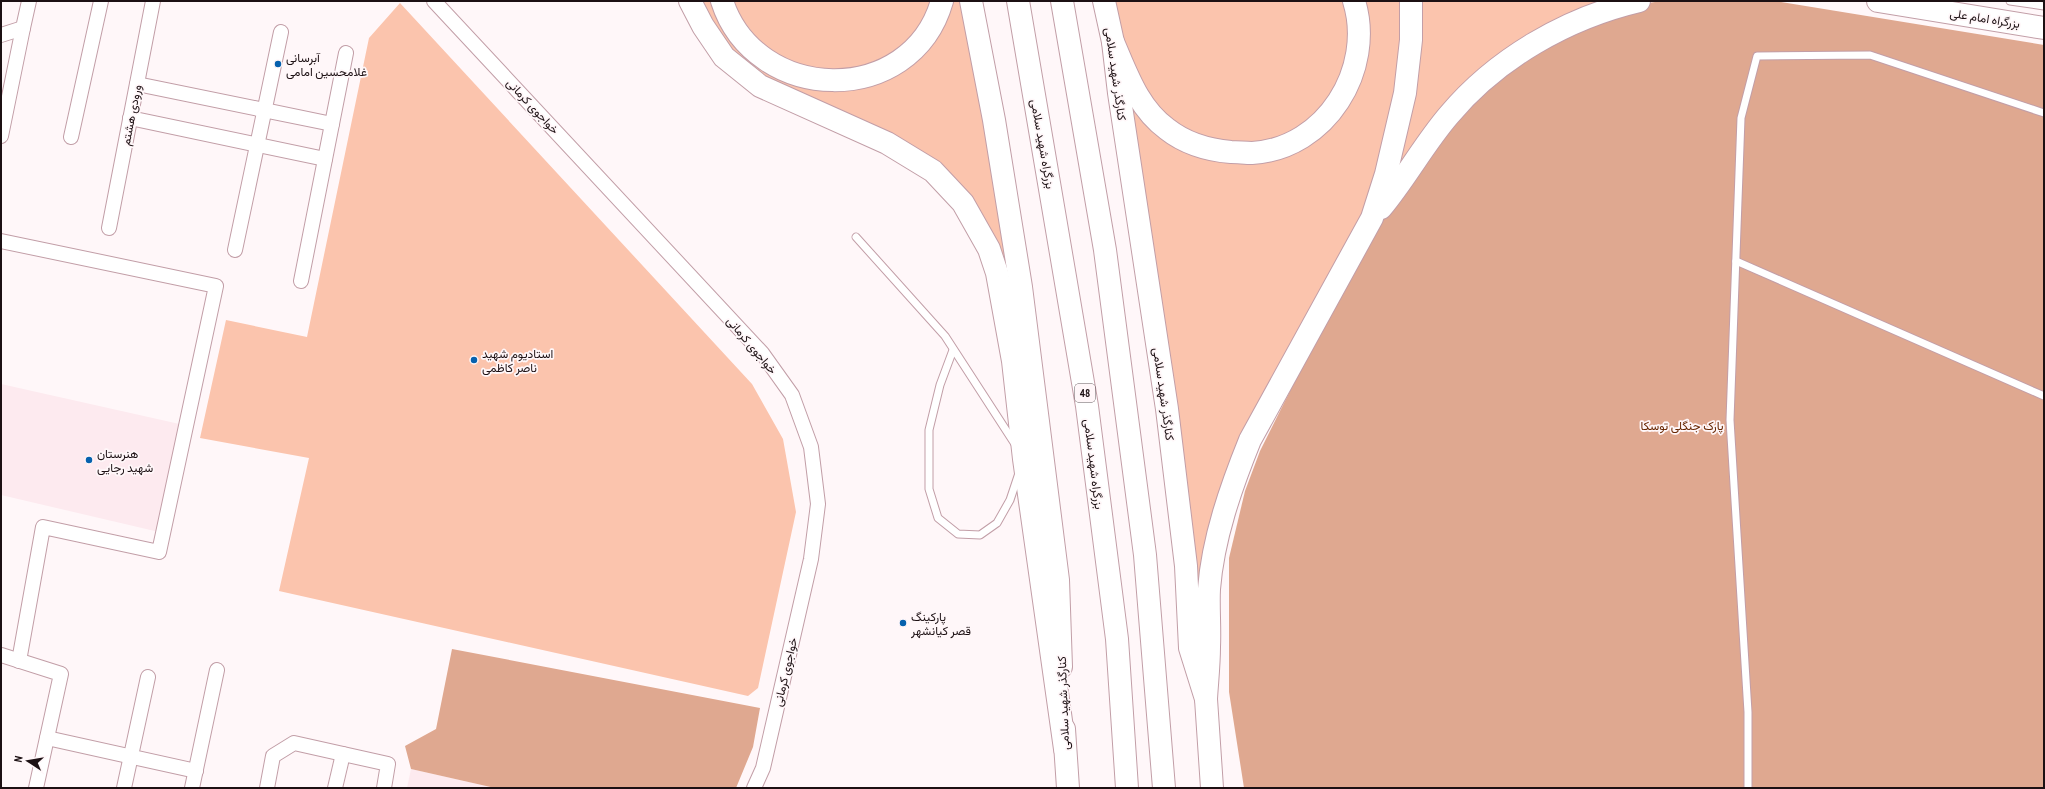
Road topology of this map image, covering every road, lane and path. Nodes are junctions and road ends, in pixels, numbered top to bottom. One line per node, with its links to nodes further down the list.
1 (29, 1): 18 (street)
2 (101, 1): 30 (street)
3 (153, 1): 24 (street, ورودی هشتم)
4 (434, 1): 59 (street, خواجوی کرمانی)
5 (690, 1): 42 (main road)
6 (722, 1): 7 (main road)
7 (942, 1)
8 (971, 1): 49 (main road, کنارگذر شهید سلامی)
9 (1018, 1): 61 (main road, بزرگراه شهید سلامی / 48)
10 (1062, 1): 62 (main road)
11 (1104, 1): 22 (main road, کنارگذر شهید سلامی)
12 (1354, 1): 22 (main road)
13 (1411, 1): 33 (main road)
14 (1639, 1): 33 (main road)
15 (1878, 1): 19 (main road, بزرگراه امام علی)
16 (2010, 1): 17 (lane)
17 (2044, 6)
18 (24, 28): 21 (street); 29 (street)
19 (2044, 28)
20 (281, 32): 25 (street)
21 (1, 35)
22 (1113, 42): 47 (main road, کنارگذر شهید سلامی)
23 (346, 53): 28 (street)
24 (137, 84): 25 (street); 27 (street, ورودی هشتم)
25 (264, 110): 28 (street); 31 (street)
26 (2044, 113): 38 (lane)
27 (130, 118): 31 (street); 34 (street, ورودی هشتم)
28 (332, 124): 32 (street)
29 (1, 136)
30 (71, 137)
31 (257, 144): 32 (street); 37 (street)
32 (325, 158): 39 (street)
33 (1372, 218): 47 (main road)
34 (109, 228)
35 (856, 237): 40 (lane)
36 (1, 241): 44 (street)
37 (235, 250)
38 (1736, 261): 41 (lane); 64 (lane)
39 (301, 281)
40 (953, 350): 42 (lane); 42 (lane)
41 (2044, 396)
42 (1024, 459): 49 (main road)
43 (1, 655): 44 (street)
44 (19, 661): 48 (street)
45 (217, 670): 52 (street)
46 (148, 677): 51 (street)
47 (1206, 699): 63 (main road, کنارگذر شهید سلامی)
48 (47, 738): 51 (street); 53 (street)
49 (1064, 749): 60 (main road, کنارگذر شهید سلامی)
50 (343, 754): 56 (street); 57 (street); 58 (street)
51 (131, 756): 52 (street); 54 (street)
52 (196, 771): 55 (street)
53 (36, 788)
54 (124, 788)
55 (192, 788)
56 (267, 788)
57 (335, 788)
58 (384, 788)
59 (754, 788)
60 (1068, 788)
61 (1127, 788)
62 (1164, 788)
63 (1212, 788)
64 (1748, 788)

